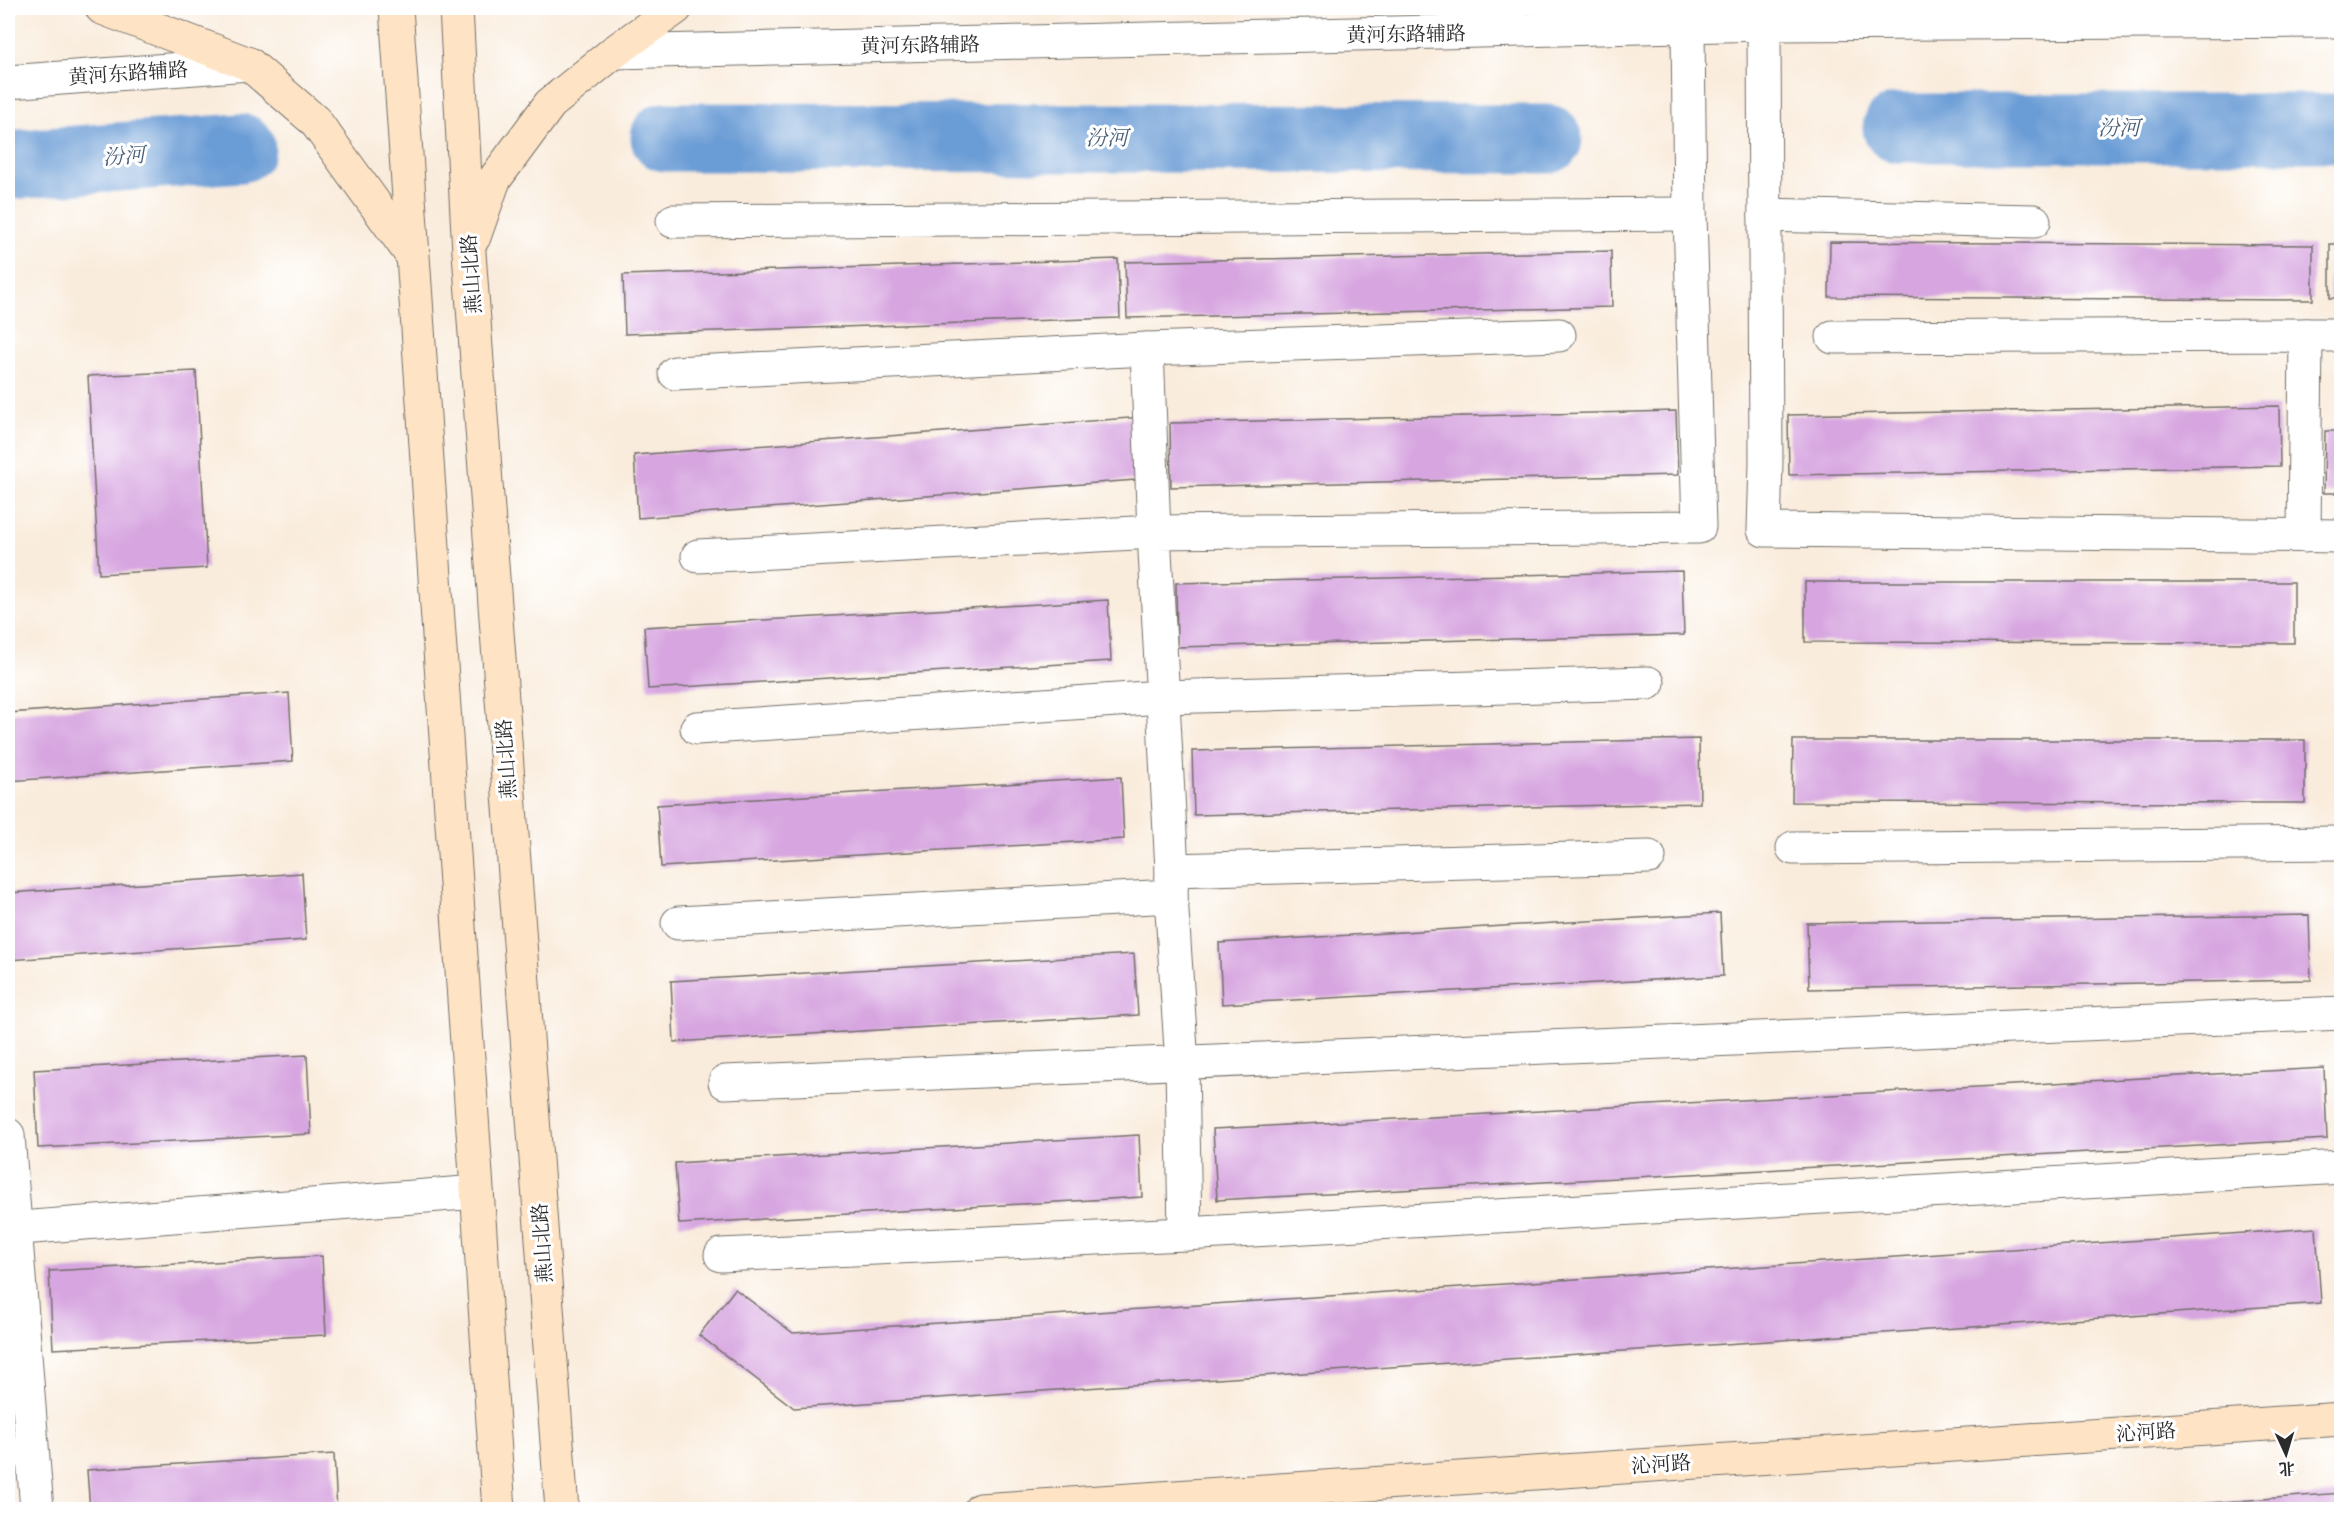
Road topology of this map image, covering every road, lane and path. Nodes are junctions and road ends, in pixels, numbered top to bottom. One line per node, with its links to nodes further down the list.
1 (102, 8): 9 (street)
2 (396, 8): 16 (street)
3 (456, 8): 15 (street, 燕山北路)
4 (676, 8): 8 (street)
5 (2342, 21): 6 (street, 黄河东路辅路)
6 (1764, 24): 7 (street, 黄河东路辅路); 12 (street)
7 (1688, 27): 8 (street, 黄河东路辅路); 11 (street)
8 (614, 52): 15 (street)
9 (249, 64): 10 (street, 黄河东路辅路); 16 (street)
10 (8, 82)
11 (1690, 214): 14 (street); 23 (street)
12 (1765, 215): 13 (street); 24 (street)
13 (2034, 220)
14 (673, 221)
15 (469, 253): 47 (street, 燕山北路)
16 (411, 254): 40 (street)
17 (1559, 335): 21 (street)
18 (2306, 335): 19 (street); 20 (street); 24 (street)
19 (2342, 335)
20 (1833, 337)
21 (1148, 349): 22 (street); 23 (street)
22 (675, 373)
23 (1154, 532): 26 (street); 28 (street)
24 (2304, 536): 25 (street)
25 (2342, 536)
26 (698, 556)
27 (1648, 683): 28 (street)
28 (1162, 697): 29 (street); 33 (street)
29 (697, 728)
30 (2342, 843): 31 (street)
31 (1793, 848)
32 (1649, 857): 33 (street)
33 (1171, 883): 34 (street); 36 (street)
34 (678, 923)
35 (2342, 1013): 36 (street)
36 (1182, 1064): 37 (street); 42 (street)
37 (725, 1082)
38 (8, 1135): 41 (street)
39 (2342, 1167): 42 (street)
40 (477, 1192): 41 (street); 46 (street)
41 (11, 1229): 45 (street)
42 (1185, 1234): 43 (street)
43 (721, 1255)
44 (2342, 1419): 48 (street, 沁河路)
45 (37, 1509)
46 (499, 1509)
47 (561, 1509)
48 (980, 1509)

